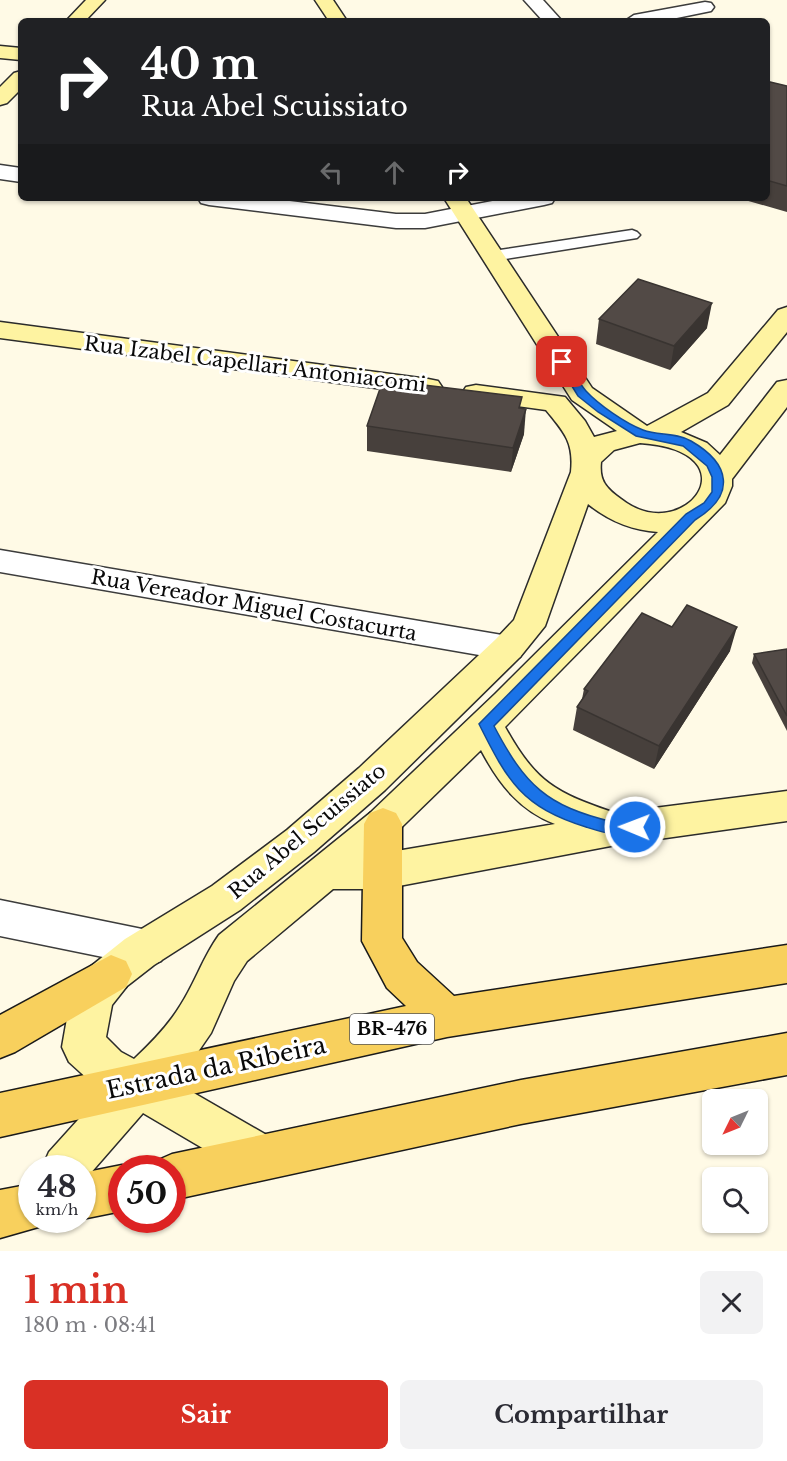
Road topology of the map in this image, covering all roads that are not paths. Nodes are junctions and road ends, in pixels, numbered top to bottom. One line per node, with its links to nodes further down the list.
1 (96, 0): 5 (main road)
2 (324, 0): 6 (main road)
3 (533, 0): 7 (street)
4 (705, 7): 8 (street)
5 (78, 18)
6 (336, 18)
7 (550, 18)
8 (649, 18)
9 (0, 52): 10 (main road)
10 (18, 54)
11 (18, 80): 12 (main road)
12 (0, 99)
13 (0, 172): 14 (street)
14 (18, 175)
15 (233, 201): 17 (street)
16 (512, 201): 17 (street)
17 (460, 206): 19 (main road)
18 (632, 235): 19 (lane)
19 (493, 256): 23 (main road)
20 (787, 315): 25 (main road)
21 (0, 330): 24 (main road, Rua Izabel Capellari Antoniacomi)
22 (787, 388): 27 (main road)
23 (582, 394): 24 (main road); 25 (main road)
24 (555, 403): 26 (main road)
25 (648, 434): 26 (main road); 27 (main road)
26 (586, 465): 28 (main road); 30 (main road, Rua Abel Scuissiato)
27 (718, 477): 28 (main road)
28 (691, 517): 31 (main road, Rua Abel Scuissiato)
29 (0, 561): 30 (street, Rua Vereador Miguel Costacurta)
30 (508, 648): 35 (main road, Rua Abel Scuissiato)
31 (486, 724): 33 (main road, Rua Abel Scuissiato); 34 (main road)
32 (787, 806): 34 (main road)
33 (383, 824): 36 (main road, Rua Abel Scuissiato); 37 (main road)
34 (616, 829): 37 (main road)
35 (297, 843): 36 (main road); 39 (main road, Rua Abel Scuissiato)
36 (326, 872): 37 (main road); 45 (main road, Rua Abel Scuissiato)
37 (383, 872): 42 (main road)
38 (0, 918): 39 (street)
39 (147, 948): 41 (main road, Rua Abel Scuissiato)
40 (787, 964): 42 (main road, Estrada da Ribeira / BR-476)
41 (111, 974): 43 (main road); 45 (main road, Rua Abel Scuissiato)
42 (447, 1017): 45 (main road, Estrada da Ribeira / BR-476)
43 (0, 1038)
44 (787, 1054): 48 (main road)
45 (138, 1086): 46 (main road, Estrada da Ribeira / BR-476); 47 (main road, Rua Abel Scuissiato); 48 (main road, Rua Abel Scuissiato)
46 (0, 1115)
47 (76, 1155)
48 (261, 1157): 49 (main road)
49 (186, 1174)

